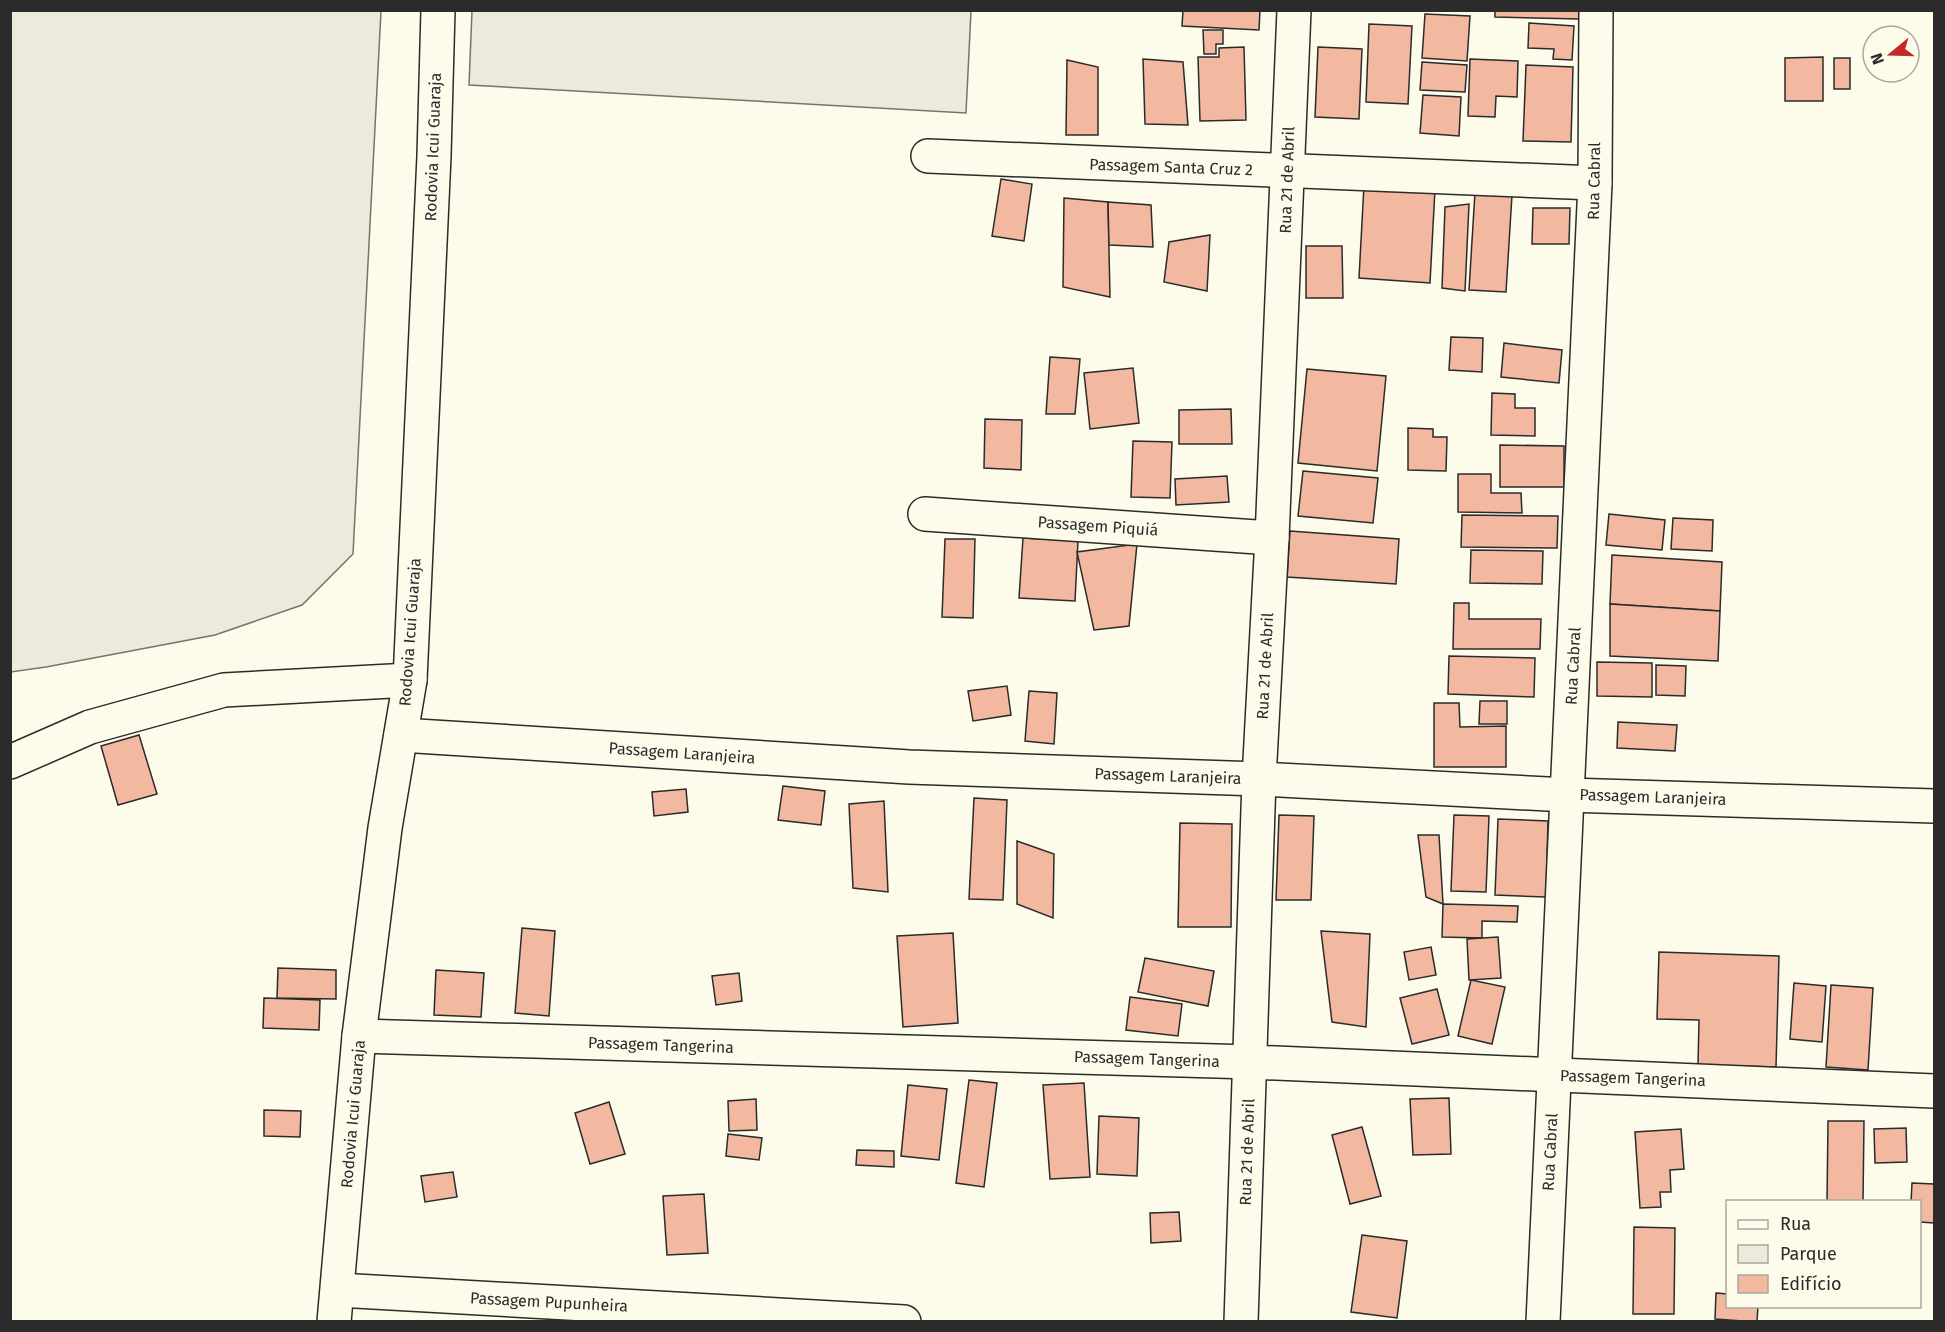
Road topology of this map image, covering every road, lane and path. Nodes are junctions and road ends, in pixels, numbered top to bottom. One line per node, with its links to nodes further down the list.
1 (438, 10): 9 (street, Rodovia Icui Guaraja)
2 (1294, 10): 5 (street, Rua 21 de Abril)
3 (1596, 10): 6 (street, Rua Cabral)
4 (928, 156): 5 (street, Passagem Santa Cruz 2)
5 (1287, 172): 6 (street, Passagem Santa Cruz 2); 8 (street, Rua 21 de Abril)
6 (1595, 183): 13 (street, Rua Cabral)
7 (925, 514): 8 (street, Passagem Piquiá)
8 (1272, 538): 12 (street, Rua 21 de Abril)
9 (410, 680): 10 (street, Rodovia Icui Guaraja); 11 (street)
10 (401, 735): 12 (street, Passagem Laranjeira); 15 (street, Rodovia Icui Guaraja)
11 (10, 762)
12 (1259, 779): 13 (street, Passagem Laranjeira); 16 (street, Rua 21 de Abril)
13 (1567, 795): 14 (street, Passagem Laranjeira); 17 (street, Rua Cabral)
14 (1935, 806)
15 (359, 1036): 16 (street, Passagem Tangerina); 19 (street, Rodovia Icui Guaraja)
16 (1251, 1062): 17 (street, Passagem Tangerina); 21 (street, Rua 21 de Abril)
17 (1554, 1075): 18 (street, Passagem Tangerina); 22 (street, Rua Cabral)
18 (1935, 1091)
19 (336, 1306): 20 (street, Passagem Pupunheira)
20 (904, 1322)
21 (1241, 1322)
22 (1543, 1322)

